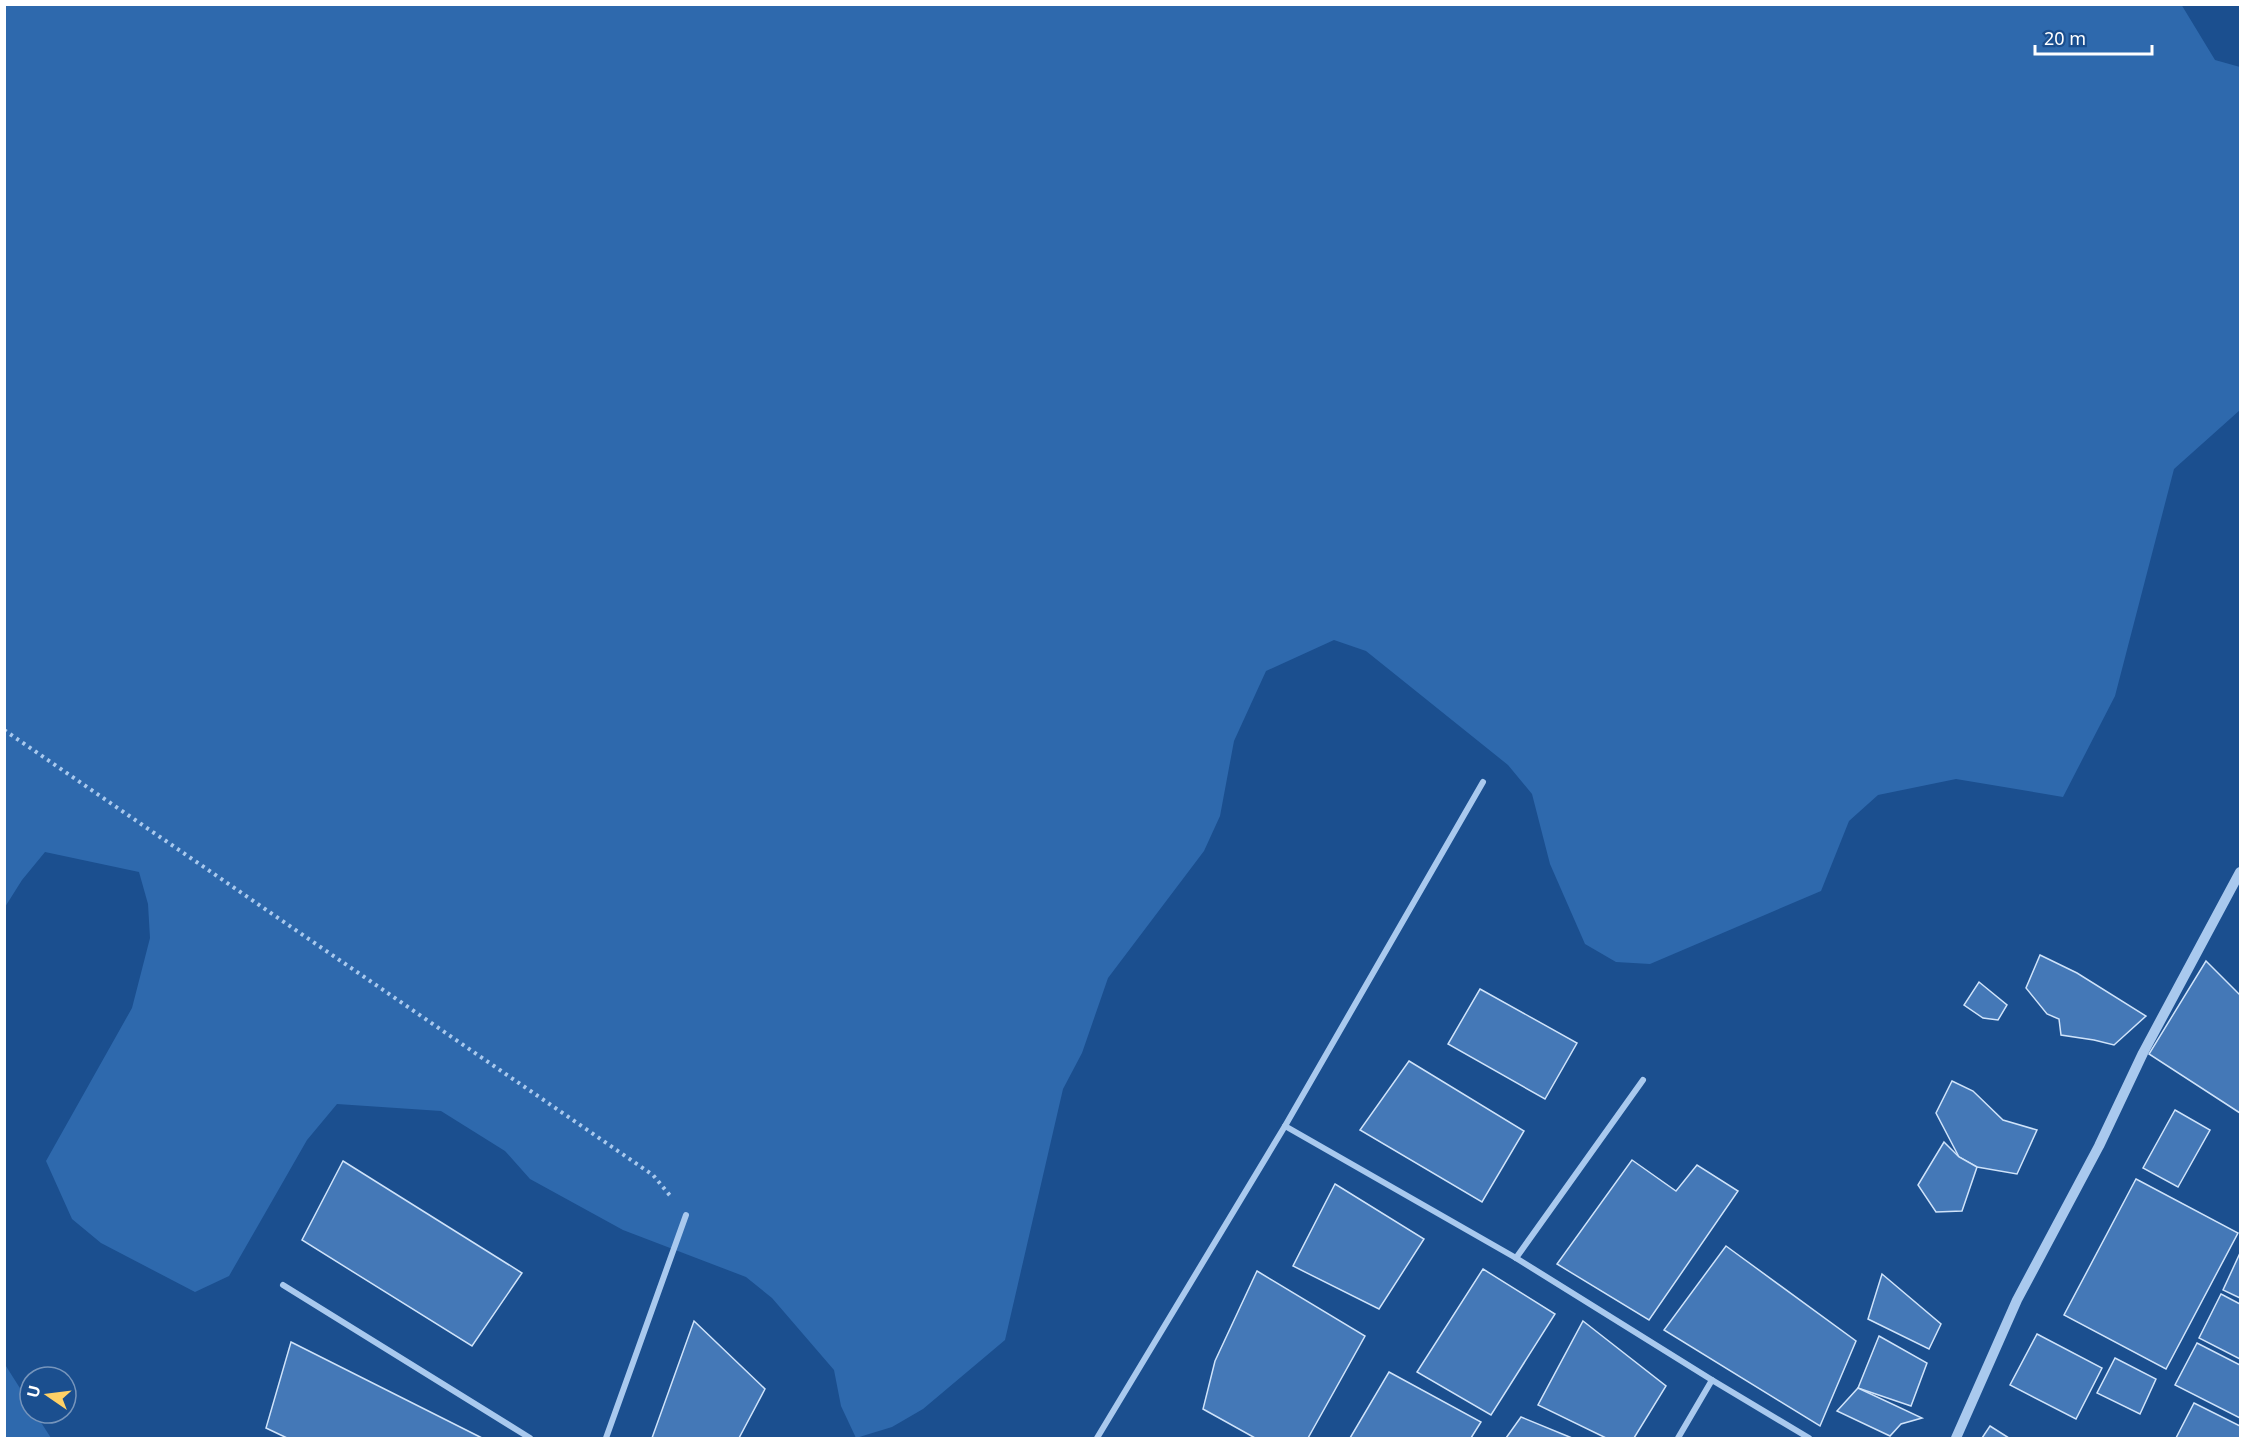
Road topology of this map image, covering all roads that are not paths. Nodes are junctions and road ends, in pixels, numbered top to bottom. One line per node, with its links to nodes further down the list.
1 (1483, 782): 4 (street)
2 (2241, 872): 14 (street)
3 (1643, 1080): 6 (street)
4 (1285, 1126): 6 (street); 11 (street)
5 (686, 1215): 10 (street)
6 (1516, 1258): 8 (street)
7 (283, 1285): 9 (street)
8 (1712, 1380): 12 (street); 13 (street)
9 (530, 1438)
10 (606, 1438)
11 (1097, 1438)
12 (1678, 1438)
13 (1809, 1438)
14 (1956, 1438)

